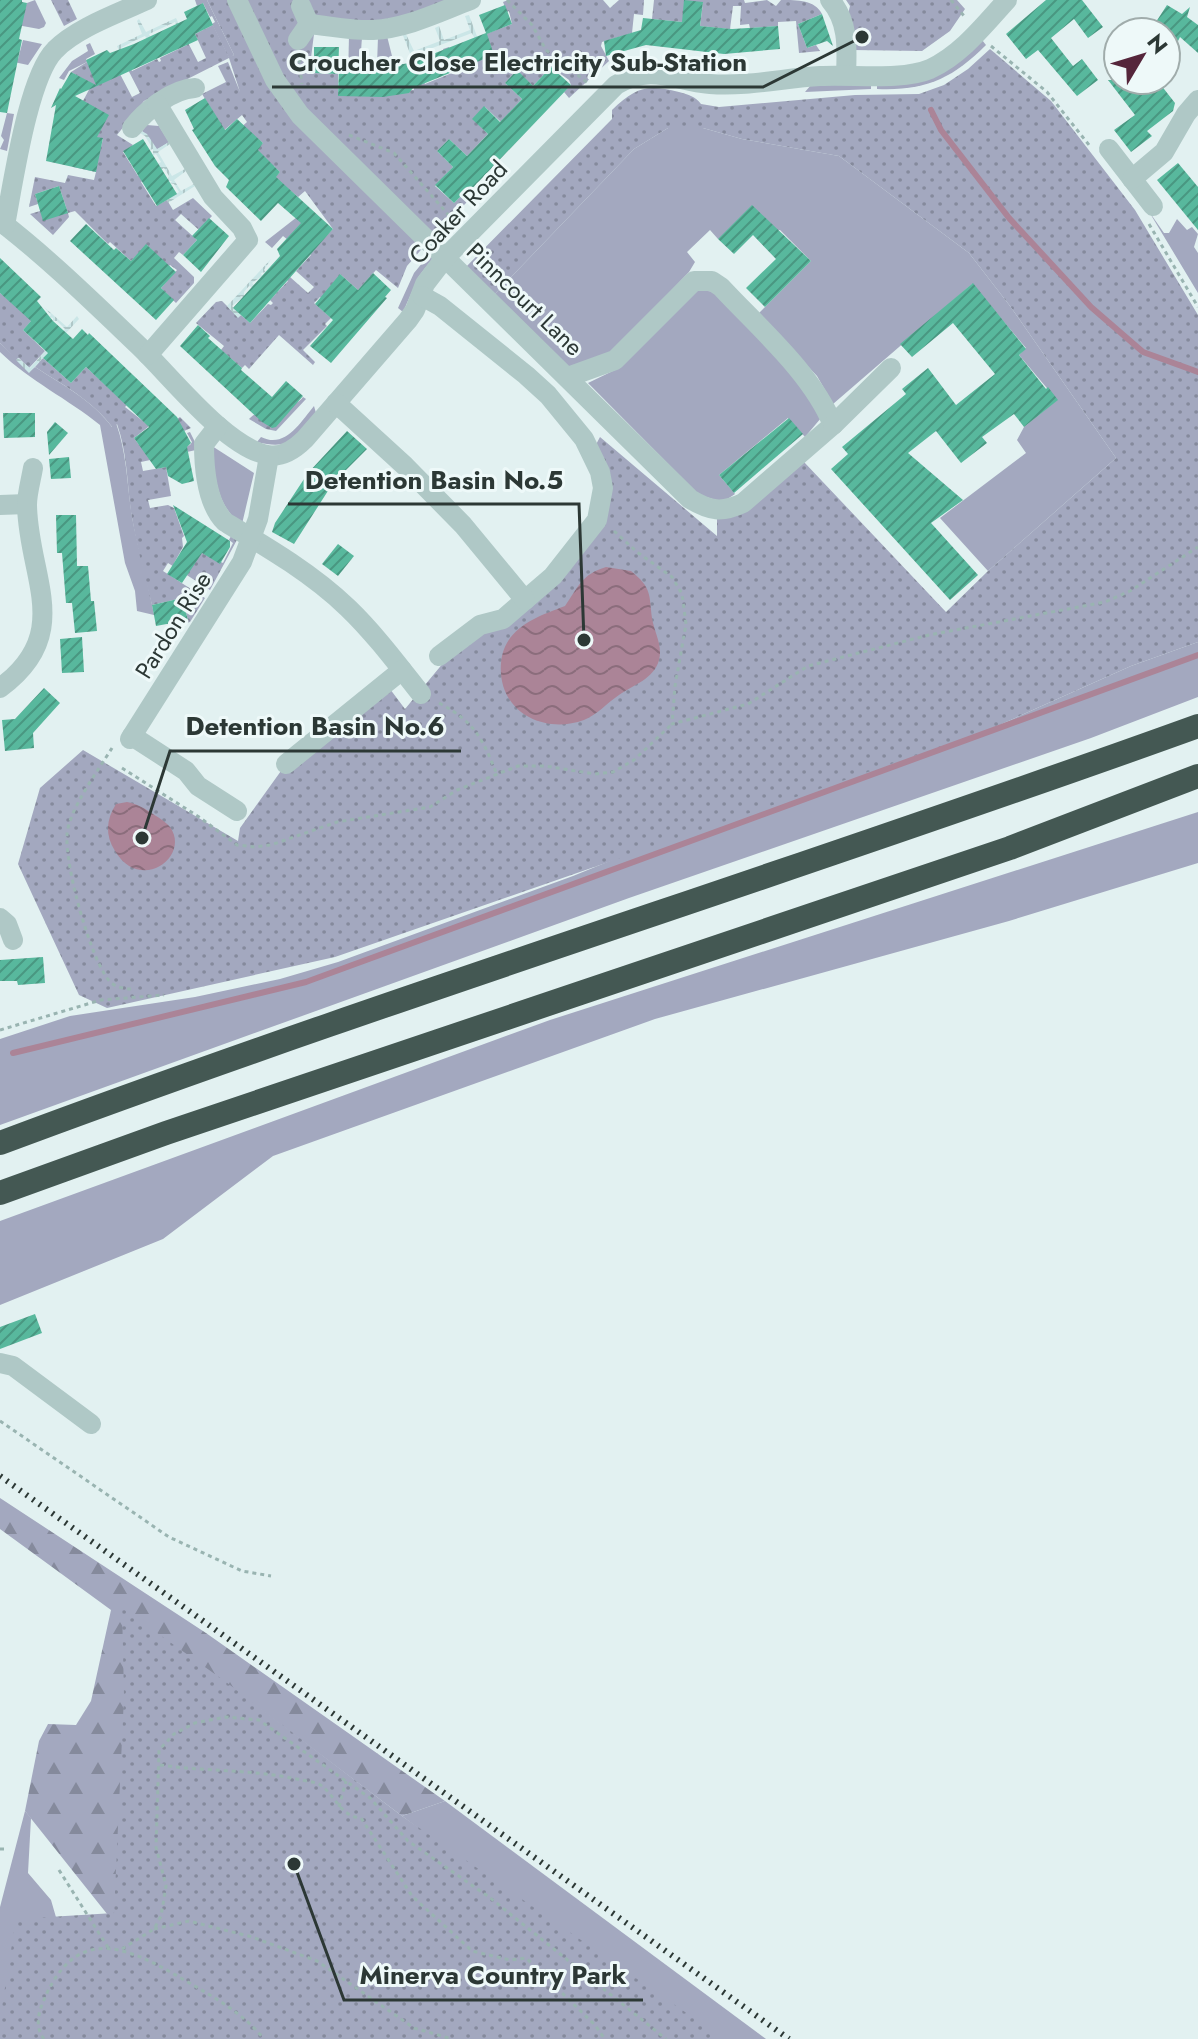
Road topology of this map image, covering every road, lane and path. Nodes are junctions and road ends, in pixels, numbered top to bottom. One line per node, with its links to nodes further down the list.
1 (147, 0): 22 (street)
2 (237, 0): 23 (street, Pinncourt Lane)
3 (471, 0): 8 (street)
4 (507, 0): 11 (path)
5 (830, 0): 10 (street)
6 (951, 0): 9 (path)
7 (1007, 0): 9 (street, Coaker Road)
8 (303, 24): 13 (path)
9 (978, 32): 10 (street, Coaker Road); 18 (path)
10 (846, 75): 23 (street, Coaker Road)
11 (589, 84)
12 (195, 88): 15 (street)
13 (304, 91)
14 (1198, 100): 19 (street)
15 (157, 104): 16 (street); 26 (street)
16 (132, 128)
17 (338, 131): 21 (path)
18 (1099, 147): 19 (street)
19 (1132, 179): 20 (street)
20 (1150, 212): 25 (path)
21 (454, 221)
22 (2, 223): 26 (street)
23 (445, 258): 24 (street, Coaker Road); 28 (street, Pinncourt Lane)
24 (422, 296): 29 (street, Coaker Road); 36 (street)
25 (1198, 307)
26 (148, 355): 31 (street)
27 (891, 368): 30 (street)
28 (568, 377): 30 (street, Pinncourt Lane); 30 (street)
29 (336, 403): 32 (street, Coaker Road); 39 (street)
30 (833, 425)
31 (218, 426): 32 (street); 37 (street)
32 (269, 456): 37 (street, Pardon Rise)
33 (33, 468): 34 (street)
34 (27, 504): 35 (street); 42 (street)
35 (0, 505)
36 (597, 520): 39 (street); 44 (path)
37 (252, 539): 41 (street); 51 (street, Pardon Rise)
38 (1198, 547): 44 (path)
39 (525, 600): 40 (street)
40 (439, 656)
41 (402, 670): 43 (street); 47 (street)
42 (0, 688)
43 (421, 694): 49 (path)
44 (672, 724): 49 (path)
45 (1198, 726): 57 (highway)
46 (106, 757): 54 (path)
47 (286, 764)
48 (122, 768): 49 (path)
49 (497, 775)
50 (1198, 776): 58 (highway)
51 (237, 811)
52 (0, 918): 53 (street)
53 (13, 940)
54 (134, 989)
55 (164, 995): 56 (path)
56 (0, 1030)
57 (0, 1143)
58 (0, 1193)
59 (0, 1363): 61 (street)
60 (0, 1421): 62 (path)
61 (91, 1424)
62 (271, 1576)
63 (160, 1765): 64 (path); 65 (path); 69 (path)
64 (346, 1781): 65 (path); 76 (path)
65 (339, 1807): 75 (path)
66 (0, 1849): 67 (path)
67 (6, 1849)
68 (59, 1870): 70 (path)
69 (154, 1929): 71 (path); 74 (path)
70 (109, 1949): 71 (path); 72 (path)
71 (122, 1949): 73 (path)
72 (44, 2039)
73 (264, 2039)
74 (452, 2039)
75 (605, 2039)
76 (666, 2039)

